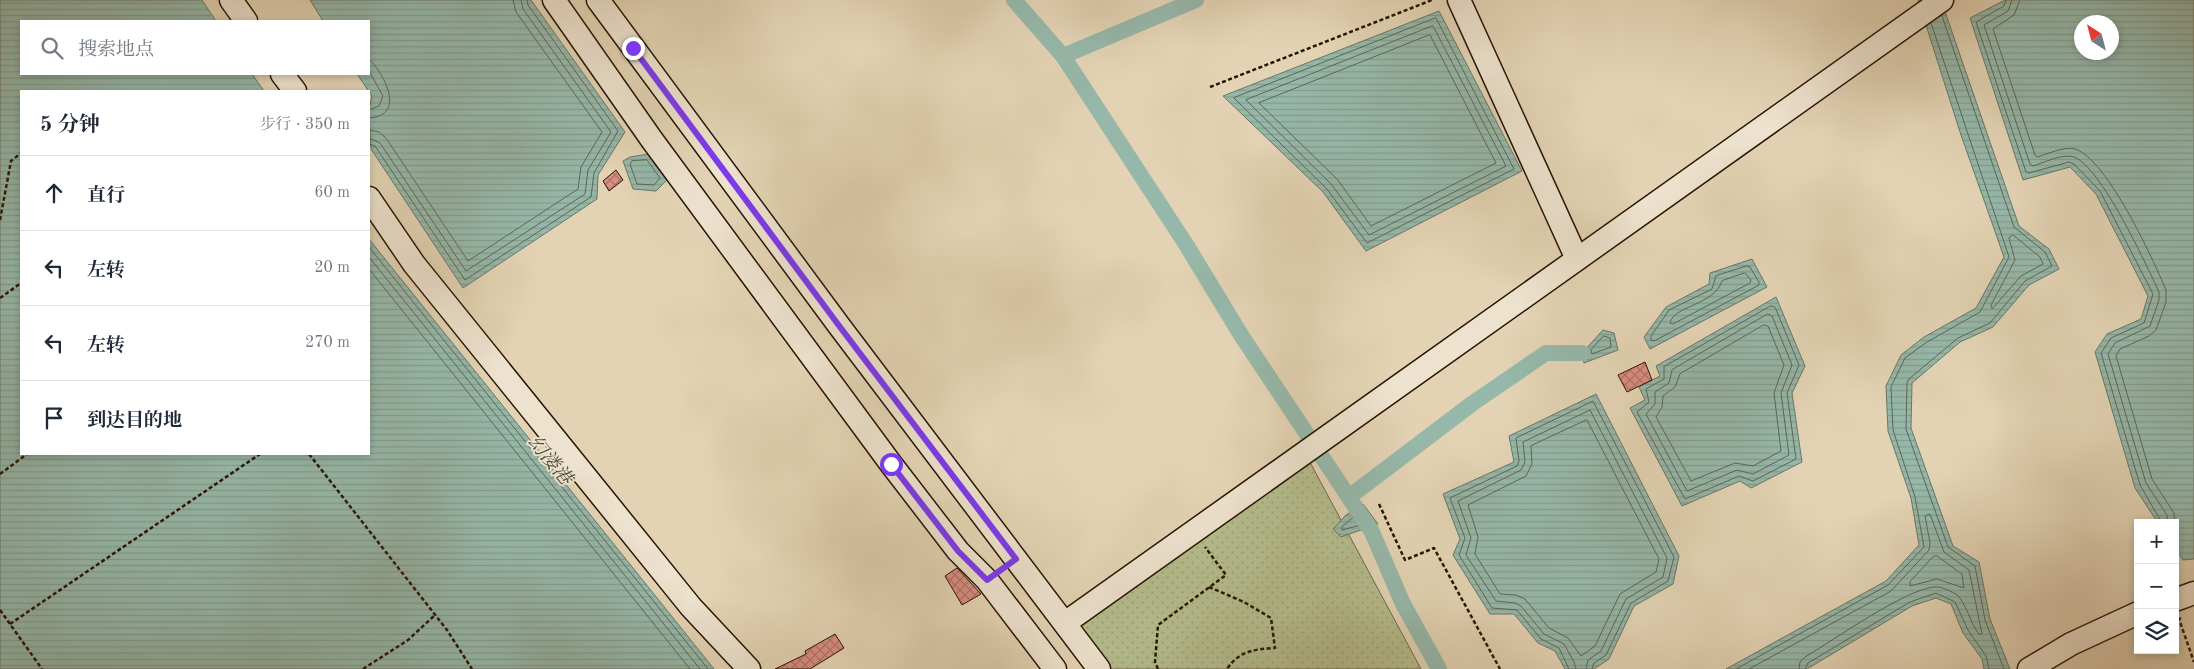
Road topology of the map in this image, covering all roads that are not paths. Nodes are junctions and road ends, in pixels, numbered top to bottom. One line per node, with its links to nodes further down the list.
1 (231, 0): 6 (main road)
2 (554, 0): 12 (main road)
3 (598, 0): 11 (main road)
4 (1459, 0): 10 (main road)
5 (1942, 0): 10 (main road)
6 (245, 20)
7 (283, 75): 8 (main road)
8 (293, 90)
9 (370, 199): 17 (main road)
10 (1577, 259): 16 (main road)
11 (1016, 559): 12 (main road); 16 (main road)
12 (987, 580): 18 (main road)
13 (2194, 593): 14 (main road)
14 (2181, 608)
15 (2134, 615): 20 (main road)
16 (1065, 623): 19 (main road)
17 (749, 669)
18 (1055, 669)
19 (1099, 669)
20 (2029, 669)

